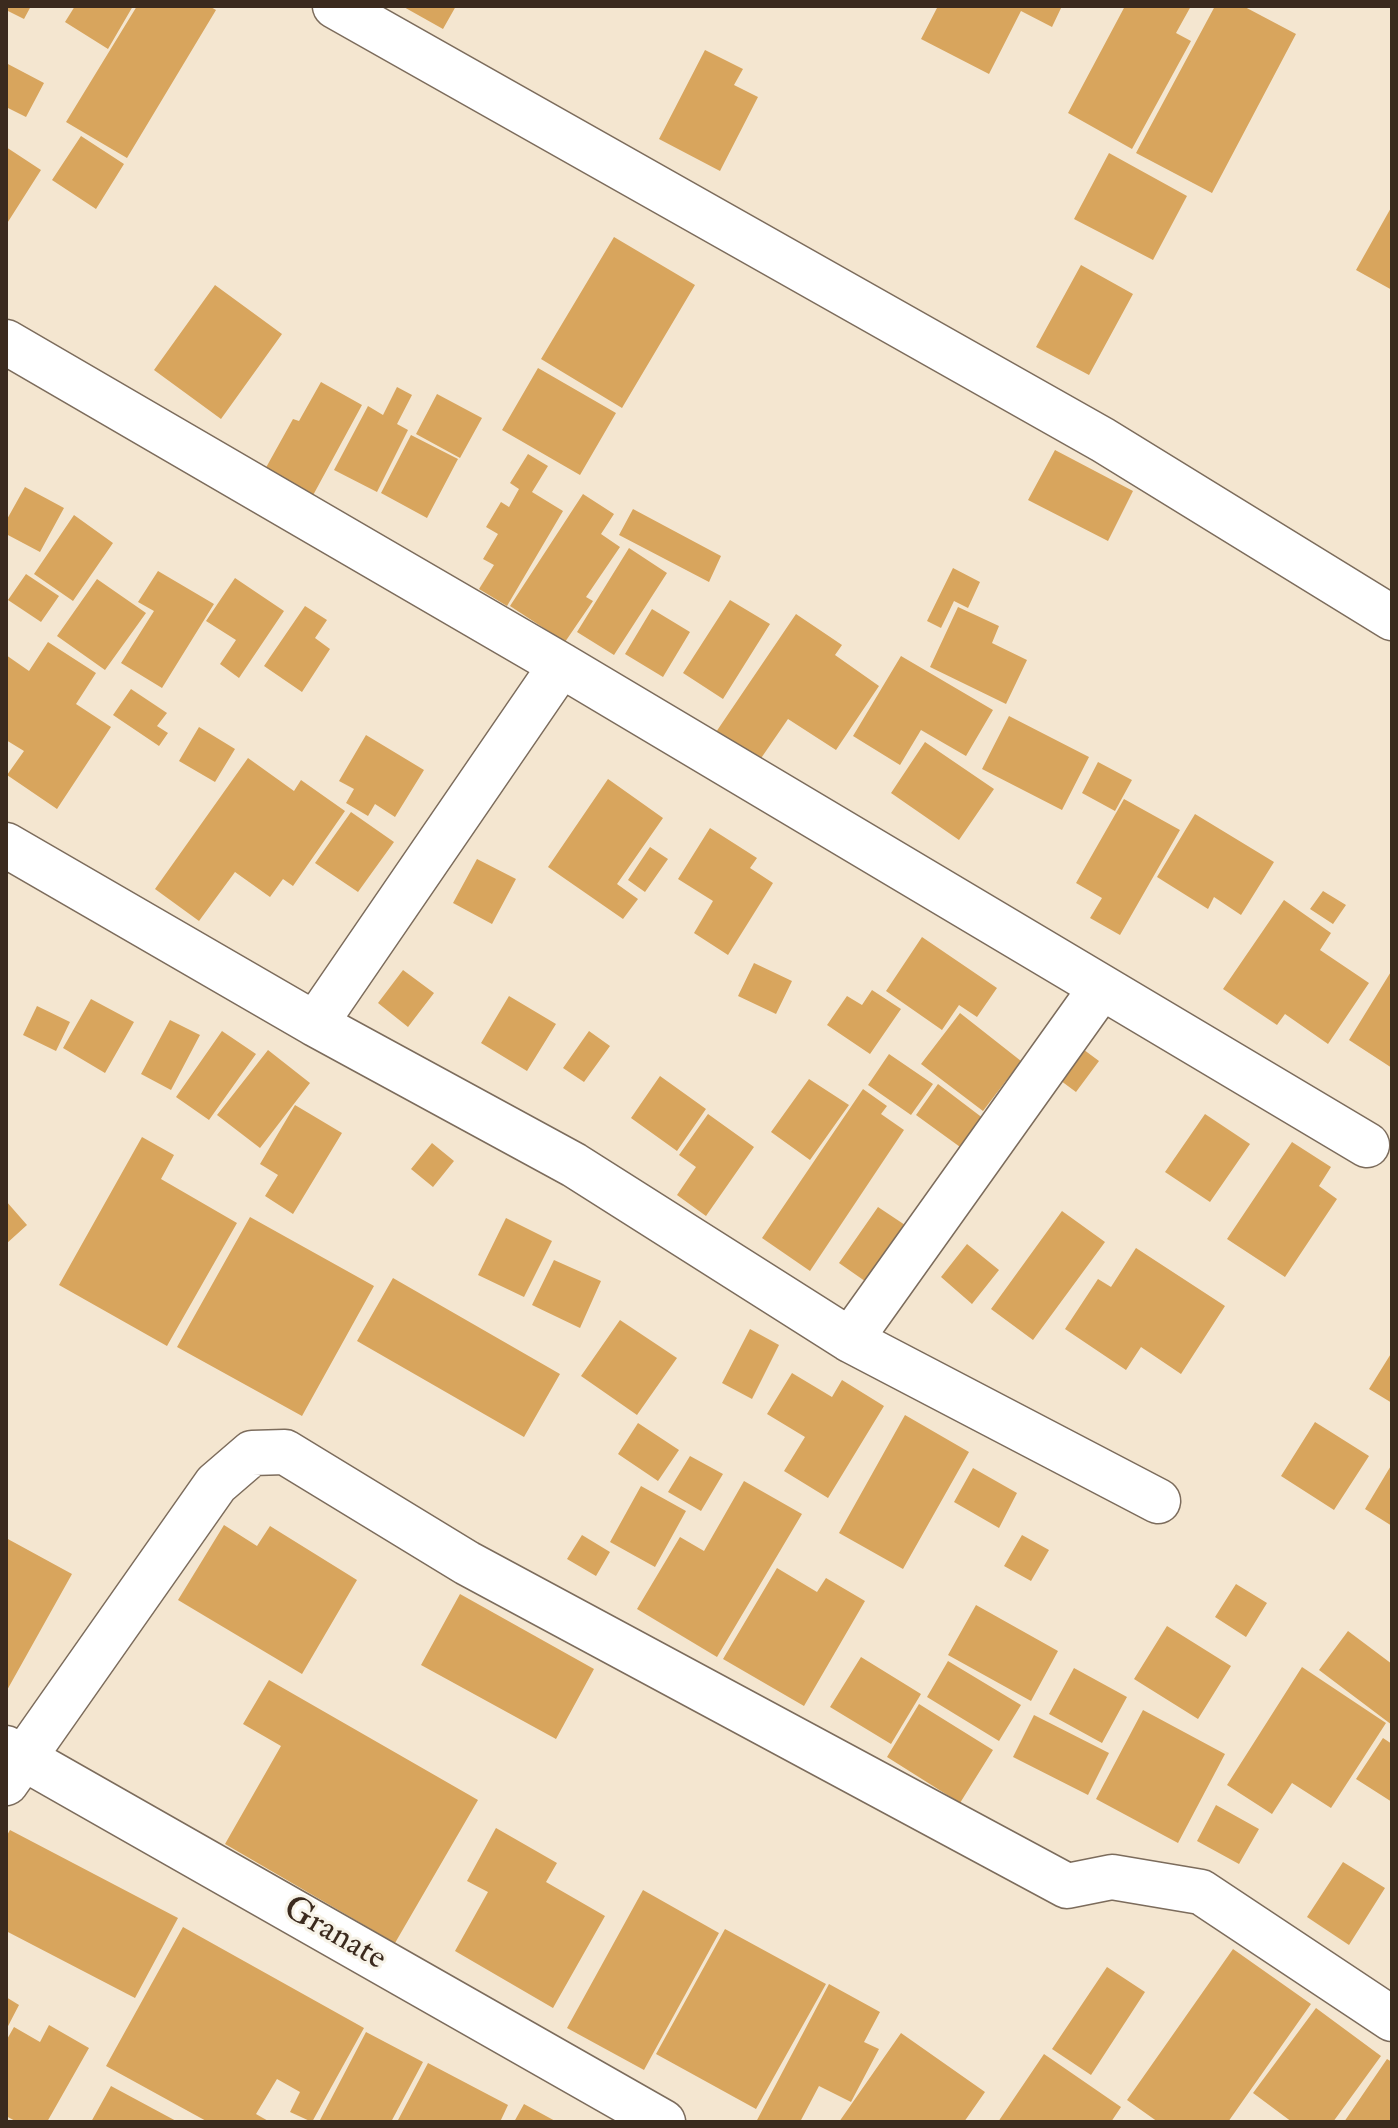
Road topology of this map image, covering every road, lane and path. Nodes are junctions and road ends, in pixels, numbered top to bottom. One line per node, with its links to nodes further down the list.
1 (335, 6): 3 (street)
2 (6, 342): 4 (street)
3 (1392, 618)
4 (561, 665): 6 (street); 7 (street)
5 (6, 845): 7 (street)
6 (1101, 988): 8 (street); 9 (street)
7 (315, 1024): 9 (street)
8 (1367, 1145)
9 (850, 1340): 10 (street)
10 (1158, 1501)
11 (11, 1762): 12 (street); 13 (street, Granate)
12 (1392, 2019)
13 (663, 2122)

